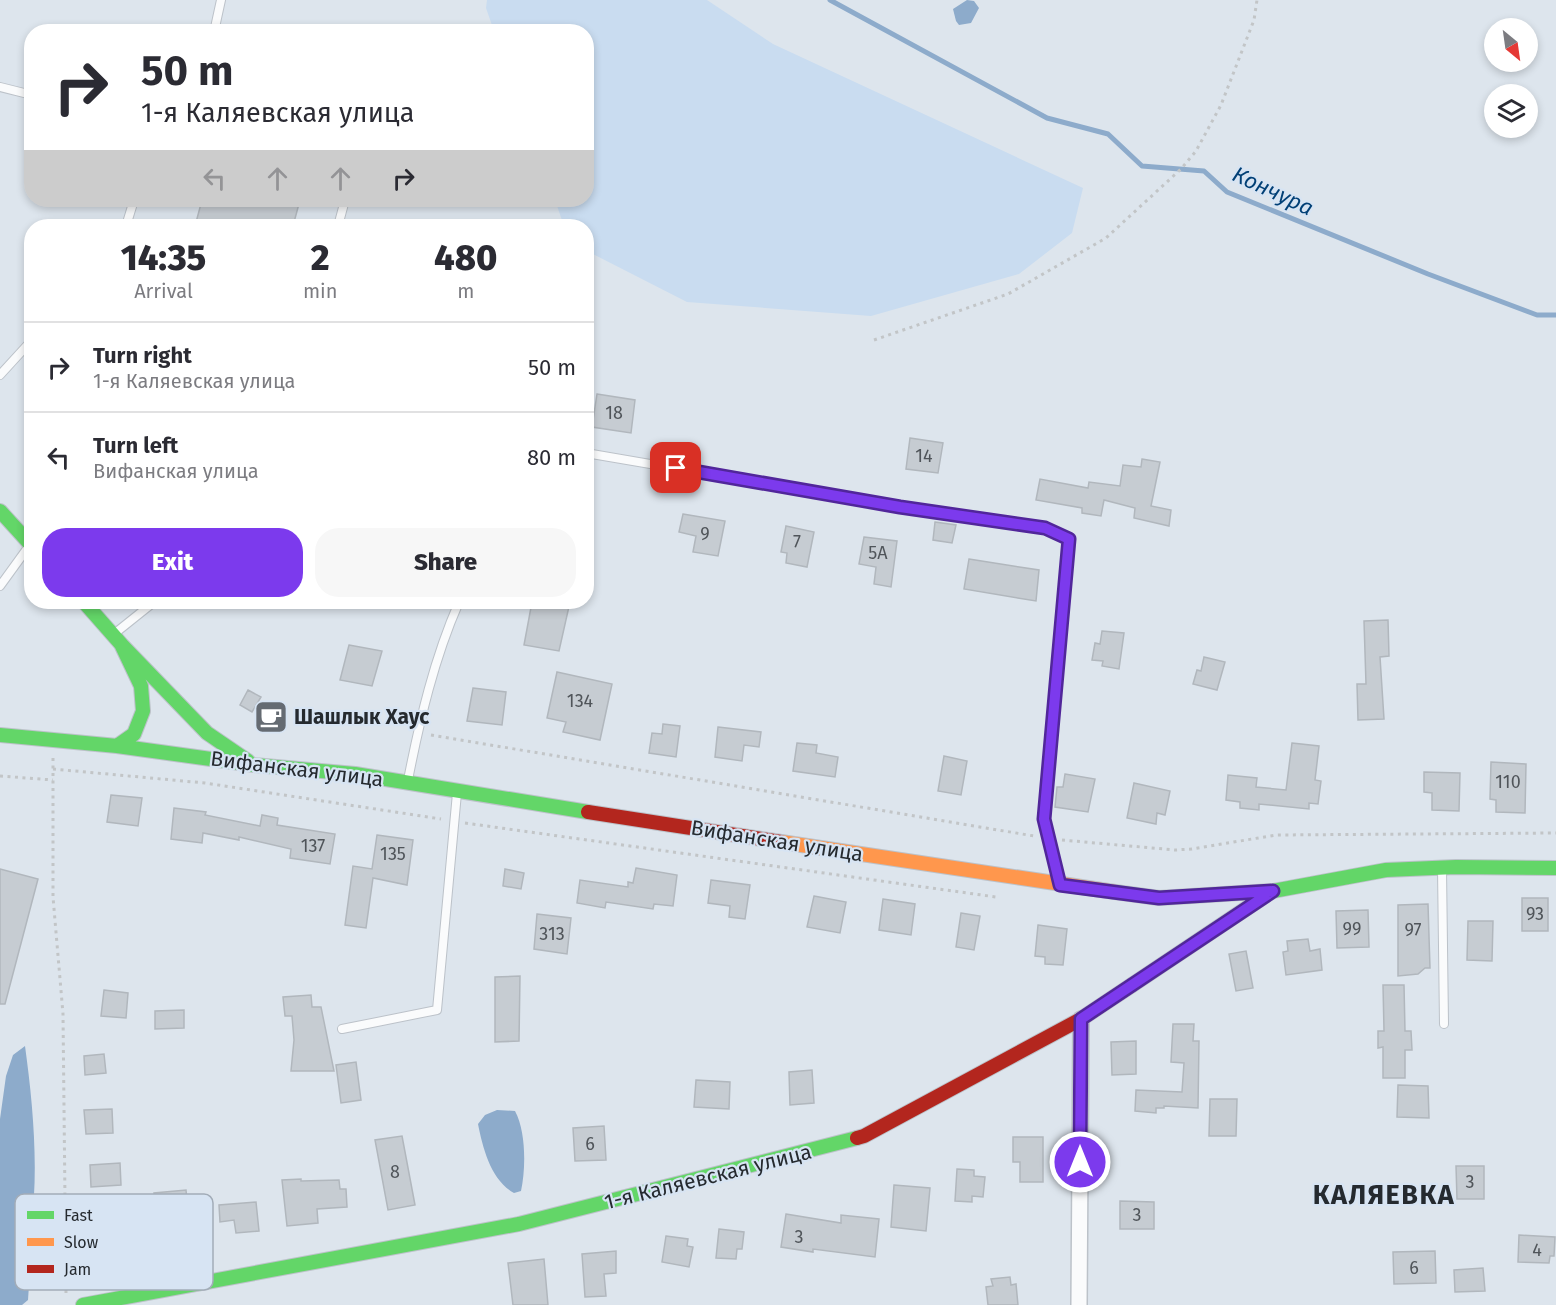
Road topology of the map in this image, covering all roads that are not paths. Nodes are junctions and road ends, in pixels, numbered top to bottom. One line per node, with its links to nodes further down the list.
1 (221, 0): 2 (lane)
2 (216, 24)
3 (0, 87): 4 (lane)
4 (24, 92)
5 (24, 349): 6 (lane)
6 (0, 375)
7 (594, 454): 23 (lane)
8 (0, 511): 9 (main road)
9 (24, 538)
10 (24, 555): 11 (lane)
11 (0, 585)
12 (90, 609): 15 (main road)
13 (147, 609): 15 (lane)
14 (456, 609): 19 (lane)
15 (117, 639): 17 (main road); 18 (main road)
16 (0, 735): 17 (main road, Вифанская улица)
17 (117, 746): 18 (main road, Вифанская улица)
18 (254, 765): 19 (main road, Вифанская улица)
19 (408, 782): 20 (main road, Вифанская улица)
20 (458, 792): 23 (main road, Вифанская улица); 27 (lane)
21 (1442, 867): 22 (main road, Вифанская улица); 24 (main road, Вифанская улица); 26 (lane)
22 (1556, 868)
23 (1060, 885): 24 (main road, Вифанская улица)
24 (1273, 891): 25 (main road, 1-я Каляевская улица)
25 (1081, 1019): 28 (main road, 1-я Каляевская улица); 31 (street)
26 (1444, 1024)
27 (342, 1029)
28 (213, 1281)
29 (164, 1290): 30 (main road, 1-я Каляевская улица)
30 (83, 1305)
31 (1079, 1305)

